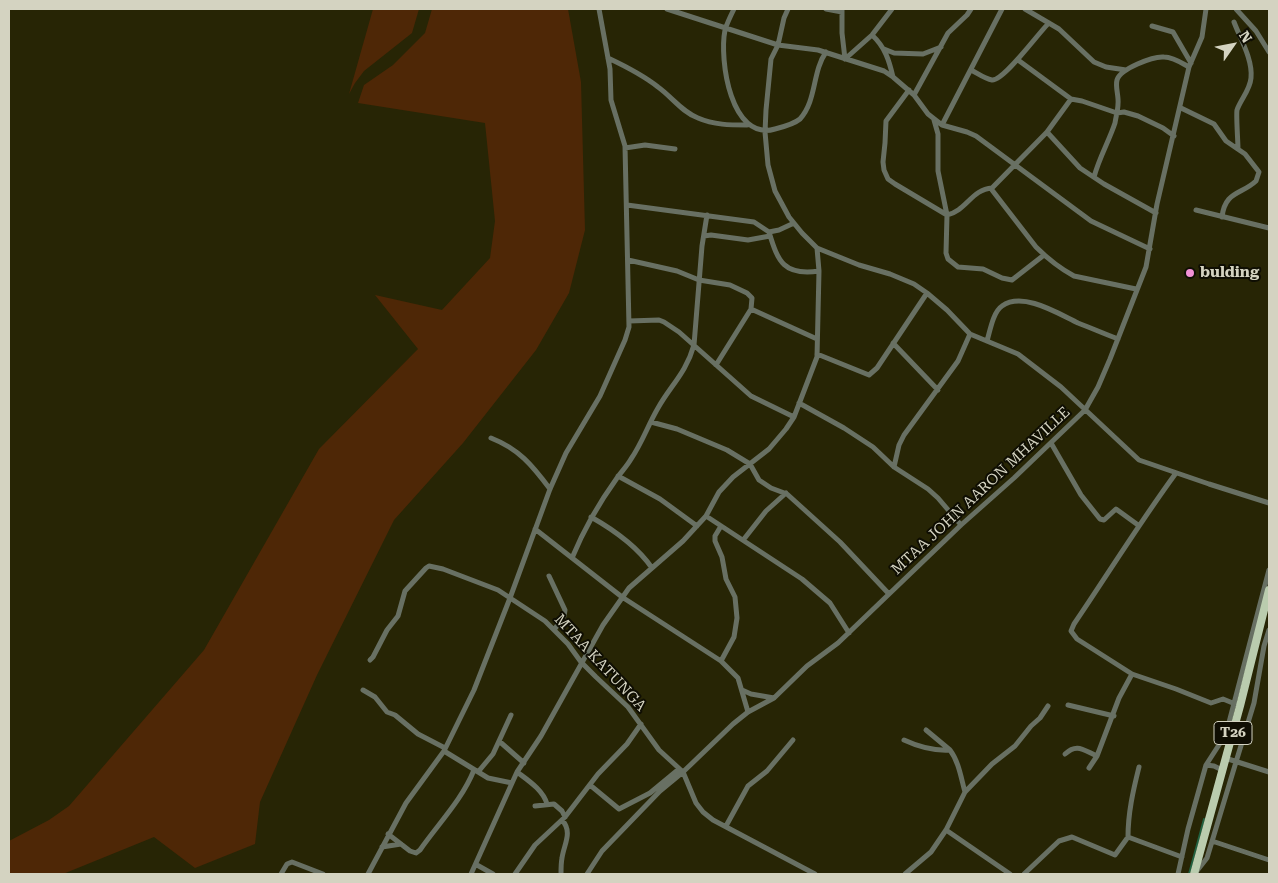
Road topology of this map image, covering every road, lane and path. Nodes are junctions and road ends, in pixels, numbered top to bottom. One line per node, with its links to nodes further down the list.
1 (599, 9): 23 (street)
2 (667, 9): 16 (street)
3 (734, 9): 16 (street)
4 (788, 9): 18 (street)
5 (826, 9): 12 (street)
6 (892, 9): 17 (street)
7 (971, 9): 19 (street)
8 (1002, 9): 27 (street)
9 (1026, 9): 14 (street)
10 (1206, 9): 26 (street, MTAA JOHN AARON MHAVILLE)
11 (1236, 9): 22 (street)
12 (842, 10): 24 (street)
13 (1234, 22): 43 (street)
14 (1049, 23): 25 (street); 28 (street)
15 (1152, 26): 26 (street)
16 (725, 29): 18 (street); 36 (street)
17 (872, 35): 20 (street); 24 (street)
18 (778, 46): 21 (street); 38 (street)
19 (941, 47): 20 (street); 31 (street)
20 (884, 49): 29 (street)
21 (826, 52): 24 (street); 38 (street)
22 (1269, 52)
23 (607, 58): 36 (street); 41 (street)
24 (845, 59): 29 (street)
25 (1018, 60): 27 (street); 32 (street)
26 (1190, 65): 28 (street); 33 (street, MTAA JOHN AARON MHAVILLE)
27 (971, 70): 37 (street)
28 (1127, 70): 34 (street)
29 (894, 77): 30 (street)
30 (908, 90): 31 (street); 51 (street)
31 (914, 95): 35 (street)
32 (1071, 99): 34 (street); 39 (street)
33 (1181, 108): 40 (street, MTAA JOHN AARON MHAVILLE); 43 (street)
34 (1117, 113): 40 (street); 45 (street)
35 (934, 120): 37 (street); 51 (street)
36 (747, 125): 38 (street)
37 (942, 125): 44 (street)
38 (765, 132): 53 (street)
39 (1047, 132): 44 (street); 45 (street)
40 (1174, 136): 49 (street, MTAA JOHN AARON MHAVILLE)
41 (625, 148): 42 (street); 47 (street)
42 (675, 149)
43 (1238, 149): 52 (street)
44 (1015, 165): 46 (street); 58 (street)
45 (1094, 177): 49 (street)
46 (992, 188): 51 (street); 59 (street)
47 (627, 205): 50 (street); 60 (street)
48 (1196, 210): 52 (street)
49 (1156, 213): 58 (street, MTAA JOHN AARON MHAVILLE)
50 (707, 215): 55 (street); 56 (street)
51 (947, 215): 59 (street)
52 (1222, 217): 54 (street)
53 (794, 223): 55 (street); 57 (street)
54 (1269, 228)
55 (770, 234): 56 (street); 61 (street)
56 (704, 236): 62 (street)
57 (817, 248): 61 (street); 64 (street)
58 (1150, 249): 63 (street, MTAA JOHN AARON MHAVILLE)
59 (1044, 255): 63 (street)
60 (628, 260): 62 (street); 66 (street)
61 (819, 271): 68 (street)
62 (699, 280): 65 (street); 72 (street)
63 (1136, 289): 69 (street, MTAA JOHN AARON MHAVILLE)
64 (927, 293): 67 (street); 71 (street)
65 (751, 308): 68 (street); 74 (street)
66 (629, 321): 72 (street); 86 (street)
67 (970, 334): 70 (street); 75 (street)
68 (817, 339): 73 (street)
69 (1118, 339): 70 (street); 77 (street, MTAA JOHN AARON MHAVILLE)
70 (986, 341): 77 (street)
71 (893, 343): 73 (street); 75 (street)
72 (694, 345): 74 (street); 79 (street)
73 (817, 354): 76 (street)
74 (716, 365): 78 (street)
75 (938, 390): 83 (street)
76 (799, 403): 78 (street); 83 (street)
77 (1085, 410): 81 (street, MTAA JOHN AARON MHAVILLE); 84 (street)
78 (794, 417): 82 (street)
79 (651, 422): 82 (street); 85 (street)
80 (491, 438): 86 (street)
81 (1052, 443): 91 (street, MTAA JOHN AARON MHAVILLE); 92 (street)
82 (750, 464): 87 (street); 89 (street)
83 (894, 467): 91 (street)
84 (1176, 473): 88 (street); 92 (street)
85 (618, 476): 90 (street); 93 (street)
86 (550, 489): 95 (street)
87 (786, 493): 96 (street); 102 (street)
88 (1269, 503)
89 (706, 516): 93 (street); 94 (street)
90 (591, 517): 97 (street); 98 (street)
91 (961, 525): 102 (street, MTAA JOHN AARON MHAVILLE)
92 (1138, 525): 111 (street)
93 (697, 526): 98 (street)
94 (721, 526): 96 (street); 109 (street)
95 (535, 528): 97 (street); 104 (street)
96 (744, 540): 107 (street)
97 (572, 558): 103 (street)
98 (652, 568): 103 (street)
99 (1269, 570): 116 (street)
100 (549, 576): 105 (street)
101 (1269, 590): 116 (highway, T26)
102 (889, 594): 107 (street, MTAA JOHN AARON MHAVILLE)
103 (622, 597): 109 (street); 110 (street)
104 (510, 598): 105 (street, MTAA KATUNGA); 108 (street, MTAA KATUNGA); 126 (street)
105 (554, 630): 110 (street, MTAA KATUNGA)
106 (1269, 630): 131 (street)
107 (849, 633): 114 (street, MTAA JOHN AARON MHAVILLE)
108 (370, 660)
109 (721, 661): 113 (street)
110 (581, 662): 121 (street, MTAA KATUNGA); 132 (street)
111 (1132, 674): 116 (street); 120 (street)
112 (363, 690): 126 (street)
113 (742, 690): 114 (street); 118 (street)
114 (774, 698): 118 (street, MTAA JOHN AARON MHAVILLE)
115 (1068, 705): 120 (street)
116 (1237, 705): 130 (highway, T26); 133 (street)
117 (1048, 706): 143 (street)
118 (748, 712): 136 (street, MTAA JOHN AARON MHAVILLE)
119 (511, 715): 125 (street)
120 (1114, 716): 129 (street)
121 (641, 724): 136 (street, MTAA KATUNGA); 142 (street)
122 (926, 730): 127 (street)
123 (793, 740): 147 (street)
124 (904, 740): 127 (street)
125 (499, 741): 132 (street); 138 (street)
126 (444, 749): 138 (street); 149 (street)
127 (950, 750): 143 (street)
128 (1065, 754): 129 (street)
129 (1097, 756): 135 (street)
130 (1226, 758): 131 (street); 137 (highway, T26)
131 (1236, 762): 140 (street); 151 (street)
132 (524, 763): 139 (street)
133 (1206, 765): 137 (street); 154 (street)
134 (1139, 767): 150 (street)
135 (1089, 768)
136 (681, 770): 142 (street); 147 (street, MTAA KATUNGA); 164 (street, MTAA JOHN AARON MHAVILLE)
137 (1222, 770): 170 (highway, T26)
138 (476, 771): 141 (street); 152 (street)
139 (518, 772): 141 (street); 144 (street)
140 (1269, 772)
141 (512, 783): 156 (street)
142 (590, 785): 146 (street)
143 (965, 792): 148 (street)
144 (548, 804): 145 (street); 146 (street)
145 (535, 806)
146 (564, 818): 162 (street); 163 (street)
147 (726, 826): 165 (street, MTAA KATUNGA)
148 (946, 830): 166 (street); 167 (street)
149 (388, 834): 152 (street); 153 (street)
150 (1128, 837): 154 (street); 168 (street)
151 (1212, 841): 155 (street); 170 (street)
152 (401, 844): 153 (street)
153 (382, 847): 159 (street)
154 (1182, 857): 169 (street)
155 (1269, 860)
156 (477, 865): 160 (street); 161 (street)
157 (281, 874): 158 (street)
158 (323, 874)
159 (368, 874)
160 (471, 874)
161 (493, 874)
162 (515, 874)
163 (561, 874)
164 (587, 874)
165 (815, 874)
166 (905, 874)
167 (1010, 874)
168 (1024, 874)
169 (1178, 874)
170 (1194, 874)

